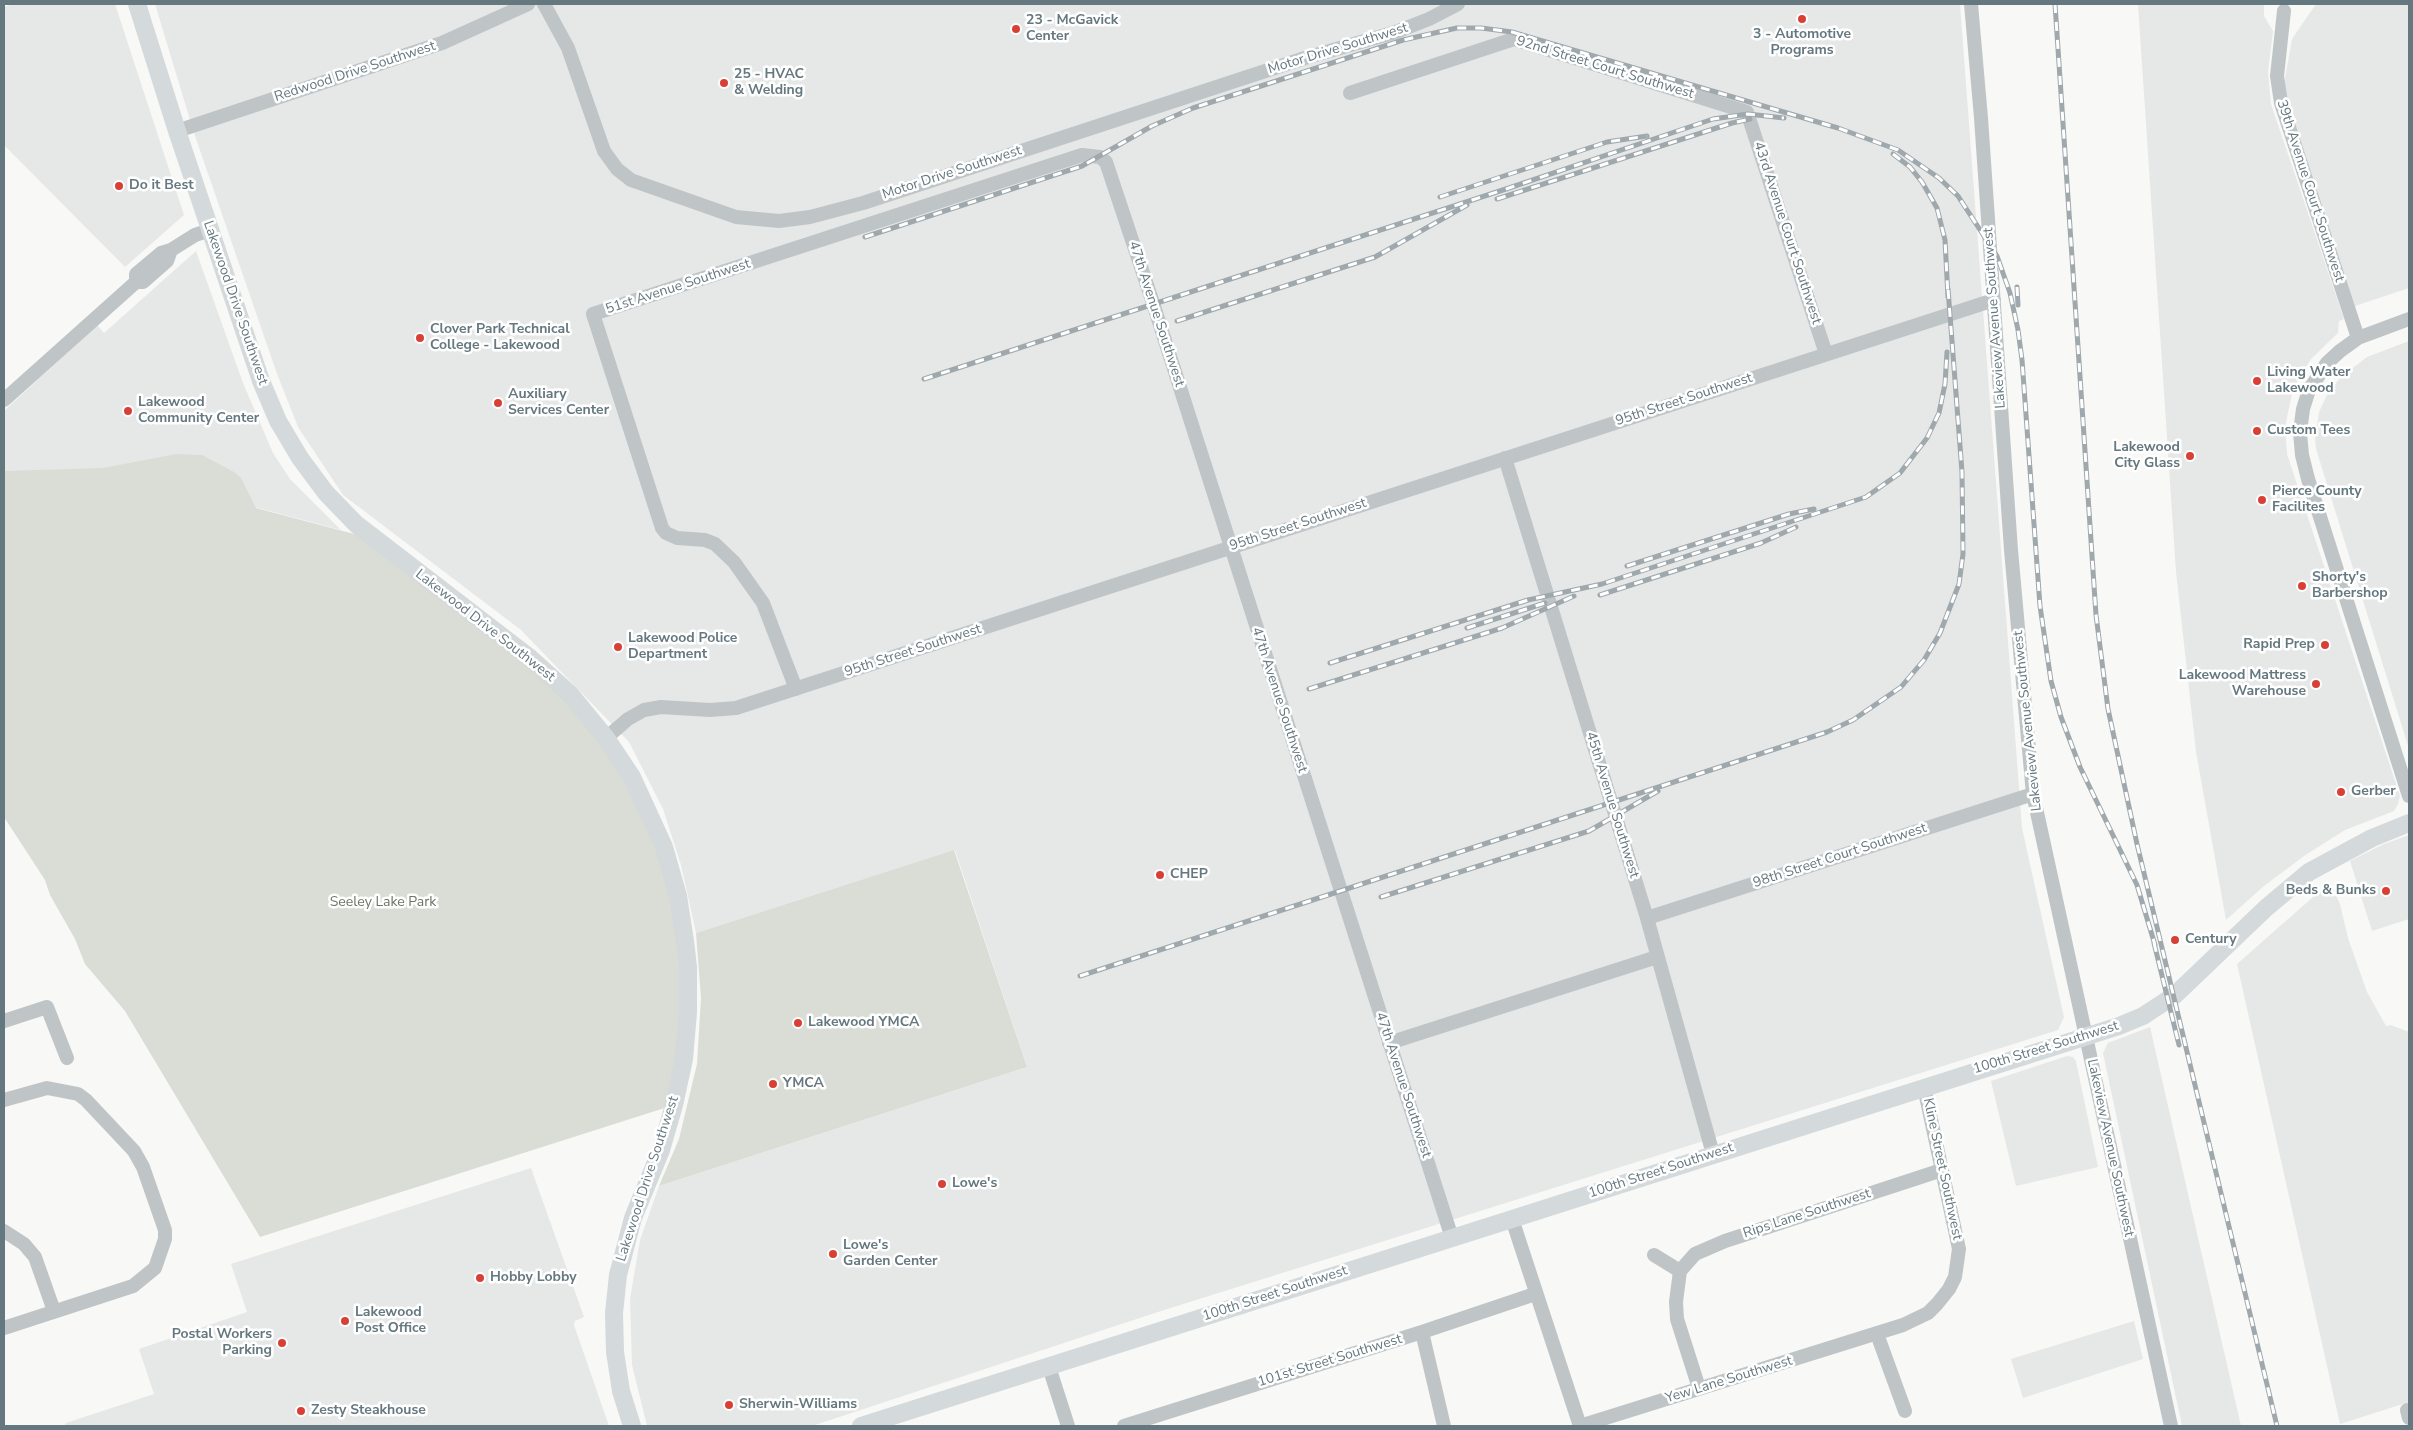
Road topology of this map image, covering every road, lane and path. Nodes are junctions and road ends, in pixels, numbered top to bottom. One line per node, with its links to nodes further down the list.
1 (137, 4): 9 (main road, Lakewood Drive Southwest)
2 (528, 4): 9 (street, Redwood Drive Southwest)
3 (544, 4): 4 (street, Motor Drive Southwest)
4 (1458, 4)
5 (1971, 4): 12 (street, Lakeview Avenue Southwest)
6 (2284, 11): 14 (street, 39th Avenue Court Southwest)
7 (1350, 93): 8 (street, 92nd Street Court Southwest)
8 (1747, 112): 15 (street, 43rd Avenue Court Southwest)
9 (177, 131): 11 (main road, Lakewood Drive Southwest)
10 (1106, 162): 18 (street, 47th Avenue Southwest); 19 (street, 51st Avenue Southwest)
11 (210, 230): 16 (street); 20 (main road, Lakewood Drive Southwest)
12 (1994, 300): 15 (street, 95th Street Southwest); 21 (street, Lakeview Avenue Southwest)
13 (2409, 319): 14 (street)
14 (2358, 338): 22 (street)
15 (1826, 354): 17 (street, 95th Street Southwest)
16 (4, 400)
17 (1505, 458): 18 (street, 95th Street Southwest); 24 (street, 45th Avenue Southwest)
18 (1231, 547): 19 (street, 95th Street Southwest); 28 (street, 47th Avenue Southwest)
19 (796, 689): 20 (street, 95th Street Southwest)
20 (606, 738): 47 (main road, Lakewood Drive Southwest)
21 (2033, 794): 24 (street, 98th Street Court Southwest); 27 (street, Lakeview Avenue Southwest)
22 (2409, 796)
23 (2409, 824): 27 (main road, 100th Street Southwest)
24 (1647, 918): 25 (street, 45th Avenue Southwest)
25 (1657, 957): 28 (street); 32 (street, 45th Avenue Southwest)
26 (4, 1021): 29 (street)
27 (2086, 1037): 30 (main road, 100th Street Southwest); 53 (street, Lakeview Avenue Southwest)
28 (1389, 1043): 36 (street, 47th Avenue Southwest)
29 (67, 1058)
30 (1924, 1087): 32 (main road, 100th Street Southwest); 33 (street, Kline Street Southwest)
31 (4, 1100): 40 (street)
32 (1712, 1154): 34 (main road, 100th Street Southwest)
33 (1942, 1170): 38 (street, Rips Lane Southwest); 43 (street, Kline Street Southwest)
34 (1512, 1219): 36 (main road, 100th Street Southwest); 39 (street)
35 (4, 1231): 40 (street)
36 (1452, 1238): 44 (main road, 100th Street Southwest)
37 (1654, 1256): 38 (street)
38 (1680, 1270): 45 (street)
39 (1535, 1294): 42 (street, 101st Street Southwest); 52 (street)
40 (54, 1311): 41 (street)
41 (4, 1328)
42 (1422, 1332): 50 (street, 101st Street Southwest); 51 (street)
43 (1877, 1334): 45 (street, Yew Lane Southwest); 46 (street)
44 (1049, 1367): 48 (main road, 100th Street Southwest); 49 (street)
45 (1699, 1388): 52 (street, Yew Lane Southwest)
46 (1905, 1411)
47 (632, 1426)
48 (861, 1426)
49 (1068, 1426)
50 (1124, 1426)
51 (1444, 1426)
52 (1580, 1426)
53 (2172, 1426)

